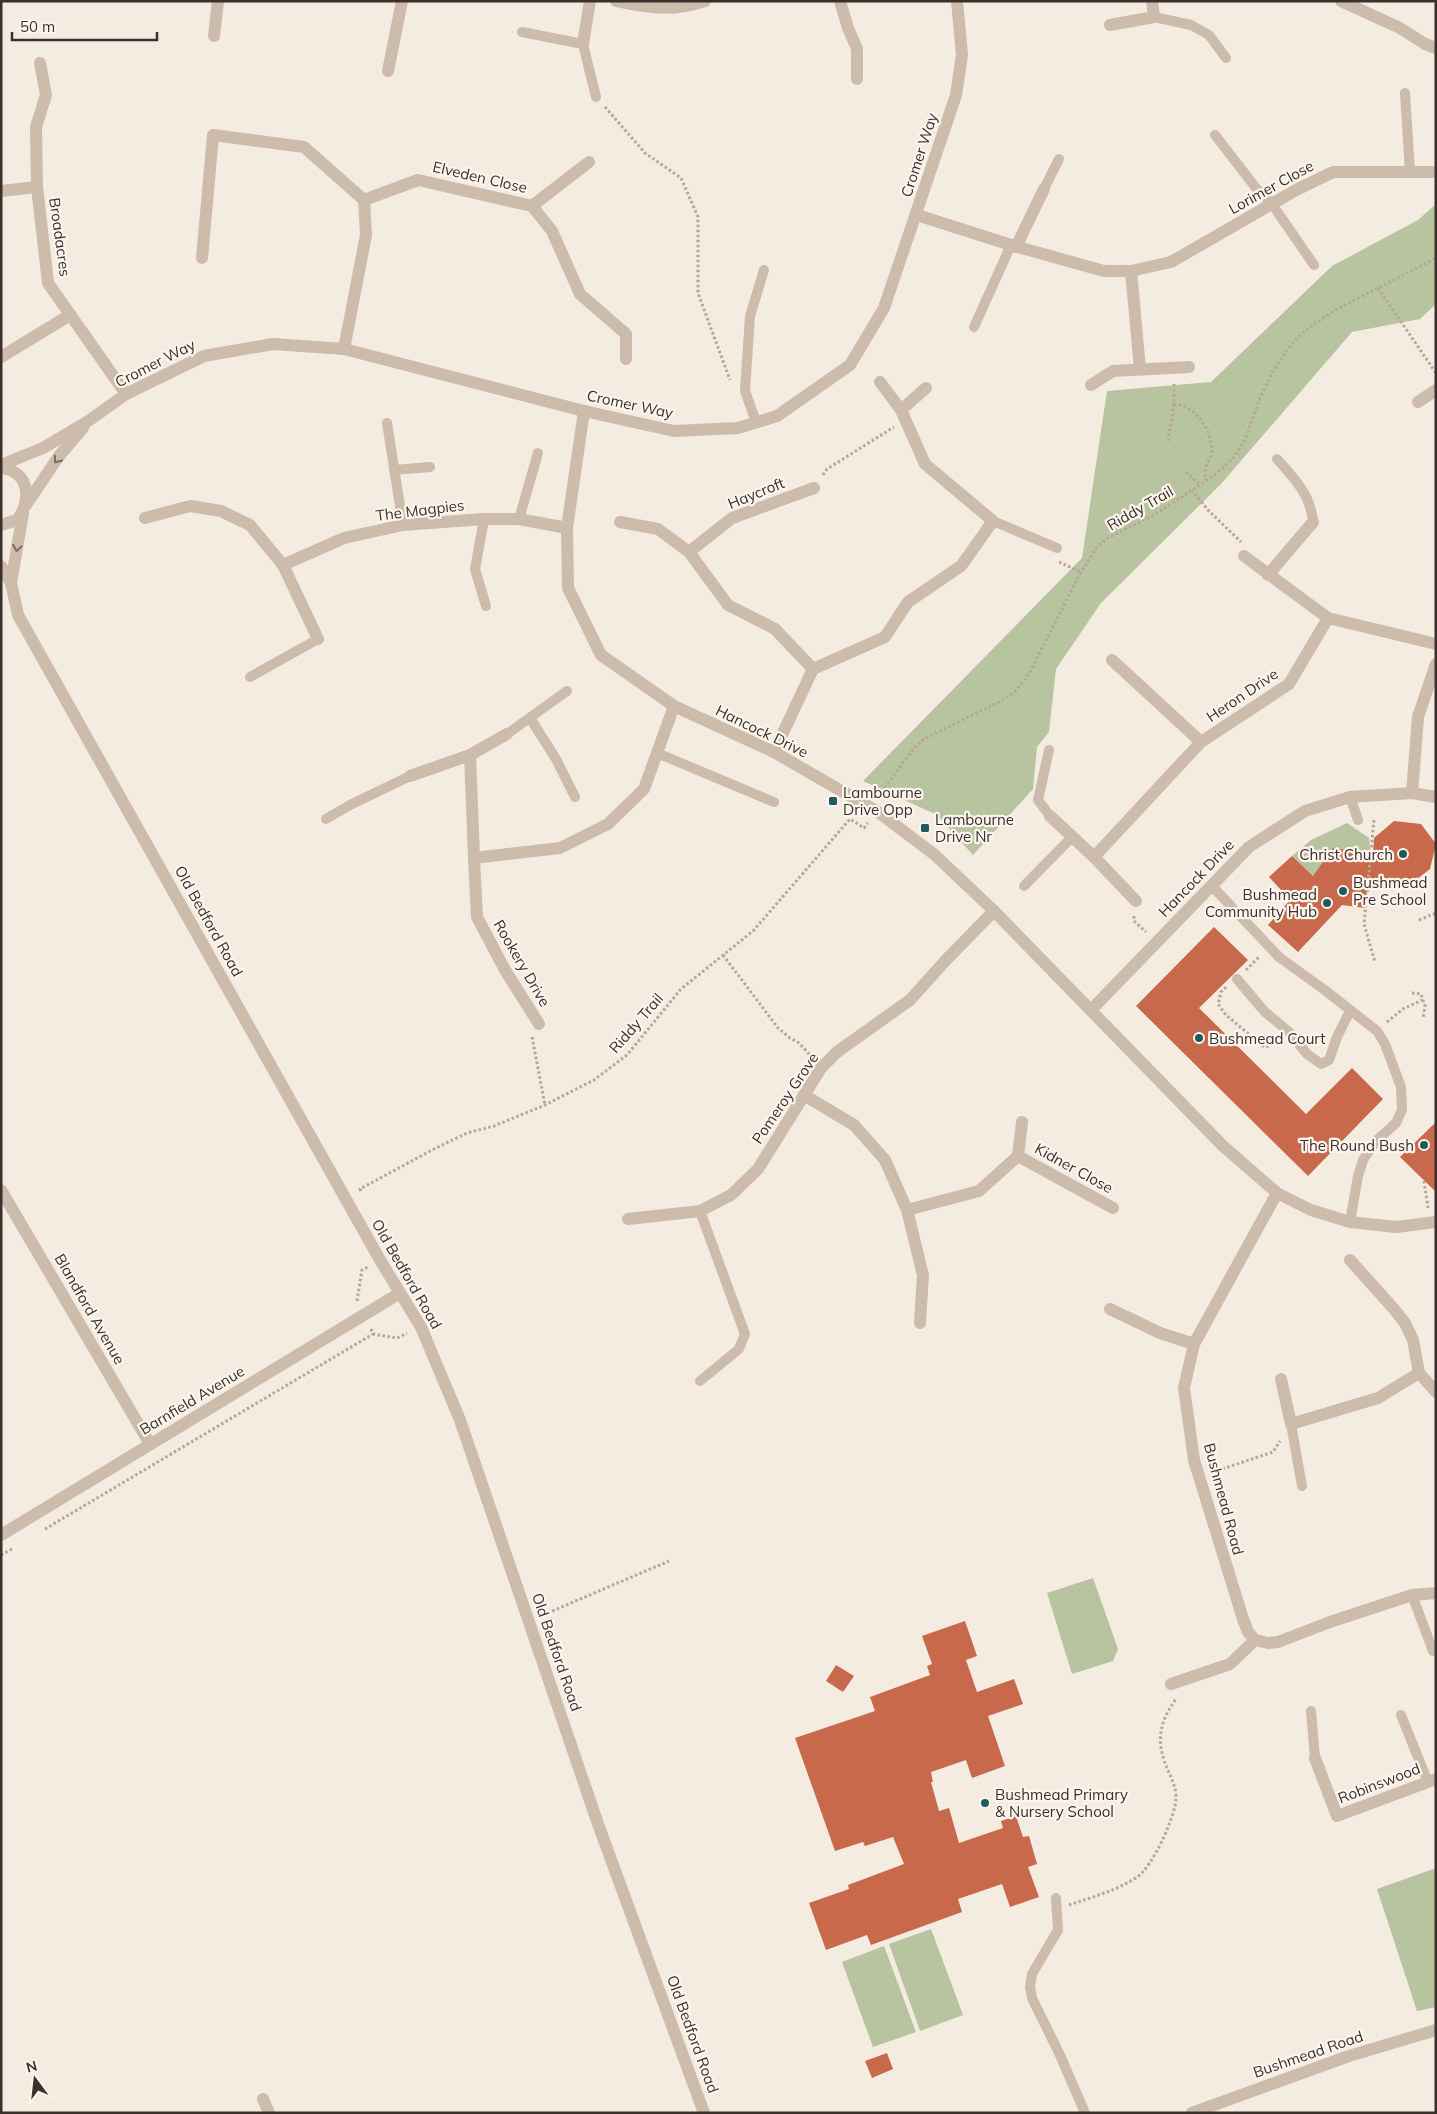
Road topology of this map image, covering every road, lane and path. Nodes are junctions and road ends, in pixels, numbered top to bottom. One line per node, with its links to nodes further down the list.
1 (218, 1): 13 (street)
2 (402, 1): 18 (street)
3 (590, 1): 14 (street)
4 (616, 1): 5 (street)
5 (705, 1)
6 (840, 1): 19 (street)
7 (957, 1): 33 (street, Cromer Way)
8 (1152, 1): 10 (street)
9 (1342, 1): 15 (street)
10 (1154, 17): 11 (street); 16 (lane)
11 (1110, 25)
12 (522, 32): 14 (lane)
13 (214, 36)
14 (583, 44): 21 (lane)
15 (1436, 48)
16 (1226, 58)
17 (40, 63): 27 (street, Broadacres)
18 (388, 71)
19 (857, 79)
20 (1405, 94): 25 (lane)
21 (596, 97): 53 (path)
22 (1215, 135): 31 (lane)
23 (1059, 159): 28 (lane)
24 (589, 162): 32 (street, Elveden Close)
25 (1410, 172): 26 (street, Lorimer Close); 31 (street, Lorimer Close)
26 (1436, 172)
27 (37, 186): 29 (street, Broadacres); 41 (street, Broadacres)
28 (1044, 189): 34 (street)
29 (1, 191)
30 (364, 200): 32 (street, Elveden Close); 35 (street); 43 (street)
31 (1272, 204): 37 (lane); 39 (street, Lorimer Close)
32 (532, 206): 45 (street, Elveden Close)
33 (916, 215): 34 (street, Lorimer Close); 61 (street, Cromer Way)
34 (1014, 246): 39 (street, Lorimer Close); 42 (lane)
35 (202, 258)
36 (1436, 258): 40 (path, Riddy Trail)
37 (1314, 265)
38 (764, 270): 53 (lane)
39 (1131, 271): 48 (street)
40 (1378, 288): 49 (path); 70 (path, Riddy Trail)
41 (70, 315): 44 (street); 55 (street, Broadacres)
42 (974, 327)
43 (344, 349): 55 (street, Cromer Way); 58 (street, Cromer Way)
44 (1, 357)
45 (626, 359)
46 (1174, 368): 47 (street); 48 (street); 57 (path)
47 (1189, 368)
48 (1140, 369): 51 (street)
49 (1436, 373)
50 (880, 382): 59 (street)
51 (1091, 385)
52 (926, 388): 59 (street)
53 (745, 391): 61 (lane)
54 (1435, 392): 56 (street)
55 (126, 394): 60 (street, Cromer Way)
56 (1418, 402)
57 (1174, 404): 63 (path); 70 (path)
58 (584, 411): 61 (street, Cromer Way); 83 (street, Hancock Drive)
59 (903, 415): 72 (path); 78 (street)
60 (87, 422): 66 (street, Cromer Way); 74 (street, Cromer Way, one-way to 74)
61 (756, 422)
62 (387, 423): 68 (lane)
63 (1168, 441)
64 (538, 453): 77 (lane)
65 (1277, 459): 80 (lane)
66 (1, 467): 74 (street)
67 (430, 467): 68 (lane)
68 (394, 470): 82 (lane)
69 (1186, 472): 71 (path)
70 (1205, 481): 71 (path, Riddy Trail)
71 (1200, 485): 73 (path, Riddy Trail)
72 (814, 488): 85 (street, Haycroft)
73 (1192, 490): 86 (path); 113 (path, Riddy Trail)
74 (25, 509): 81 (street); 90 (street, Old Bedford Road, one-way to 90)
75 (145, 518): 87 (street)
76 (484, 519): 77 (street, The Magpies); 82 (street, The Magpies); 91 (lane)
77 (519, 519): 83 (street, The Magpies)
78 (993, 521): 84 (lane); 97 (street)
79 (620, 522): 85 (street)
80 (1313, 522): 89 (street)
81 (1, 525)
82 (403, 525): 87 (street, The Magpies)
83 (567, 528): 100 (street, Hancock Drive)
84 (1057, 548)
85 (688, 552): 97 (street)
86 (1244, 556): 89 (street)
87 (282, 565): 93 (street)
88 (1, 566): 90 (street, Old Bedford Road)
89 (1268, 575): 92 (street)
90 (11, 583): 156 (street, Old Bedford Road)
91 (486, 606)
92 (1328, 618): 94 (street); 103 (street, Heron Drive)
93 (318, 639): 98 (lane)
94 (1436, 644)
95 (1112, 660): 103 (street, Heron Drive)
96 (1436, 664): 109 (street)
97 (813, 669): 105 (street)
98 (250, 677)
99 (567, 691): 101 (lane)
100 (674, 706): 105 (street, Hancock Drive); 106 (street)
101 (530, 718): 102 (lane); 110 (lane)
102 (507, 734): 107 (street)
103 (1201, 742): 120 (street, Heron Drive)
104 (1049, 750): 115 (lane)
105 (774, 752): 125 (street, Hancock Drive)
106 (657, 753): 114 (lane); 121 (street)
107 (470, 755): 108 (street); 121 (street, Rookery Drive)
108 (410, 776): 116 (lane)
109 (1412, 793): 111 (street, Hancock Drive); 112 (street, Hancock Drive)
110 (575, 797)
111 (1350, 797): 117 (lane); 122 (street, Hancock Drive)
112 (1436, 797)
113 (888, 798)
114 (774, 802)
115 (1050, 816): 119 (street)
116 (326, 819)
117 (1358, 820): 130 (path)
118 (864, 828): 129 (path, Riddy Trail)
119 (1072, 837): 120 (street); 123 (lane)
120 (1094, 857): 124 (street)
121 (474, 858): 137 (street, Rookery Drive)
122 (1211, 885): 134 (street, Hancock Drive); 135 (lane)
123 (1024, 886)
124 (1136, 901)
125 (994, 911): 134 (street, Hancock Drive); 140 (street, Pomeroy Grove)
126 (1436, 913): 127 (path)
127 (1419, 920)
128 (1263, 953): 131 (path)
129 (723, 955): 140 (path); 142 (path, Riddy Trail)
130 (1375, 962)
131 (1237, 980): 139 (lane); 139 (path)
132 (1412, 993): 133 (path)
133 (1422, 1000): 136 (path); 138 (path)
134 (1090, 1010): 147 (street, Hancock Drive)
135 (1350, 1011): 138 (lane); 139 (lane)
136 (1423, 1018)
137 (539, 1024): 142 (path)
138 (1377, 1031): 153 (lane)
139 (1289, 1032)
140 (821, 1068): 141 (street, Pomeroy Grove)
141 (804, 1094): 150 (street); 151 (street, Pomeroy Grove)
142 (545, 1106): 148 (path, Riddy Trail)
143 (1022, 1122): 144 (street, Kidner Close)
144 (1018, 1156): 149 (street, Kidner Close); 150 (street, Kidner Close)
145 (1424, 1182): 154 (path)
146 (1, 1190): 166 (street, Blandford Avenue)
147 (1277, 1194): 153 (street, Hancock Drive); 160 (street, Bushmead Road)
148 (364, 1198)
149 (1113, 1208)
150 (906, 1210): 158 (street)
151 (700, 1211): 152 (street, Pomeroy Grove); 163 (lane)
152 (628, 1219)
153 (1350, 1222): 154 (street, Hancock Drive)
154 (1433, 1222)
155 (1350, 1260): 161 (street)
156 (400, 1293): 166 (street, Barnfield Avenue); 189 (street, Old Bedford Road)
157 (1110, 1308): 160 (street)
158 (920, 1323)
159 (373, 1334): 169 (path)
160 (1194, 1344): 167 (street, Bushmead Road)
161 (1420, 1373): 164 (street); 165 (street)
162 (1281, 1379): 165 (street)
163 (700, 1381)
164 (1436, 1392)
165 (1291, 1424): 167 (path); 168 (lane)
166 (150, 1444): 170 (street, Barnfield Avenue)
167 (1198, 1477): 177 (street, Bushmead Road)
168 (1302, 1486)
169 (44, 1530)
170 (1, 1535)
171 (18, 1545): 172 (path)
172 (1, 1556)
173 (669, 1561): 176 (path)
174 (1436, 1593): 175 (street)
175 (1412, 1595): 177 (street); 178 (lane)
176 (543, 1615)
177 (1256, 1640): 179 (street)
178 (1433, 1651)
179 (1171, 1684)
180 (1177, 1697): 185 (path)
181 (1311, 1711): 183 (lane)
182 (1401, 1715): 184 (lane)
183 (1315, 1758): 184 (street, Robinswood)
184 (1432, 1780)
185 (1057, 1904): 190 (lane)
186 (1436, 2030): 191 (street, Bushmead Road)
187 (263, 2099): 188 (street)
188 (269, 2113)
189 (704, 2113)
190 (1085, 2113)
191 (1192, 2113)

